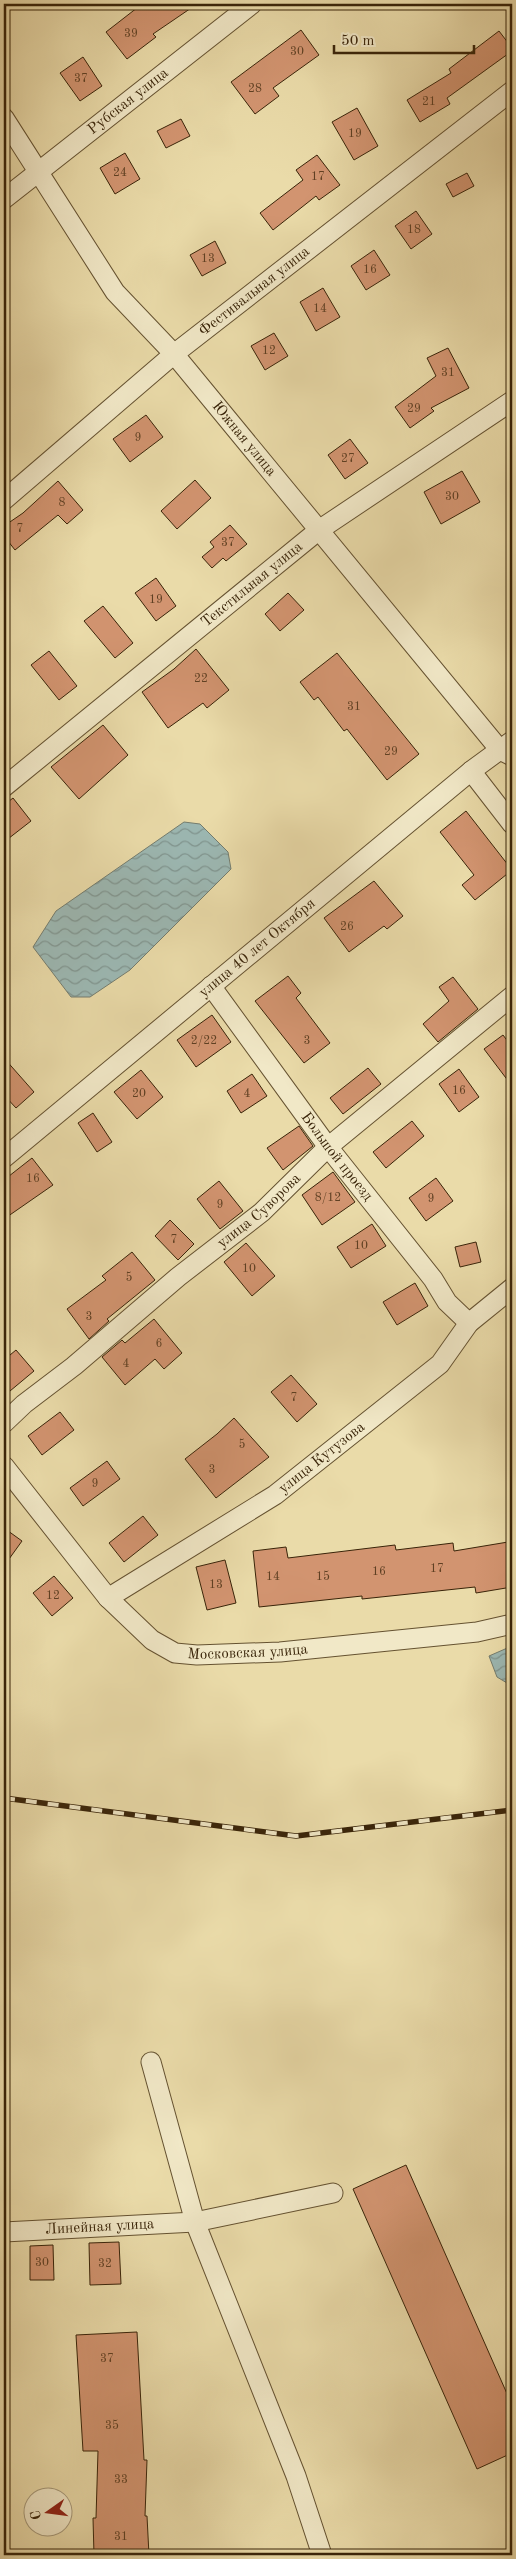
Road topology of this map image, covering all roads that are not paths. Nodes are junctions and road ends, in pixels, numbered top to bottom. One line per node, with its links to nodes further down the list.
1 (252, 4): 4 (street, Рубская улица)
2 (512, 90): 6 (street, Фестивальная улица)
3 (4, 118): 4 (street, Южная улица)
4 (39, 171): 5 (street, Рубская улица); 6 (street, Южная улица)
5 (4, 199)
6 (174, 354): 8 (street, Фестивальная улица); 9 (street, Южная улица)
7 (512, 401): 9 (street, Текстильная улица)
8 (4, 500)
9 (319, 530): 10 (street, Южная улица); 12 (street, Текстильная улица)
10 (508, 749): 11 (street, улица 40 лет Октября)
11 (471, 771): 13 (street); 14 (street, улица 40 лет Октября)
12 (4, 787)
13 (512, 824)
14 (211, 986): 16 (street, Большой проезд); 17 (street, улица 40 лет Октября)
15 (512, 996): 16 (street, улица Суворова)
16 (328, 1147): 19 (street, Большой проезд); 20 (street, улица Суворова)
17 (4, 1158)
18 (512, 1288): 19 (street, улица Кутузова)
19 (469, 1323): 22 (street, улица Кутузова)
20 (4, 1423)
21 (4, 1466): 22 (street, Московская улица)
22 (108, 1598): 23 (street, Московская улица)
23 (512, 1624)
24 (151, 2062): 26 (street)
25 (333, 2193): 26 (street, Линейная улица)
26 (195, 2222): 27 (street, Линейная улица); 28 (street)
27 (4, 2232)
28 (322, 2555)

